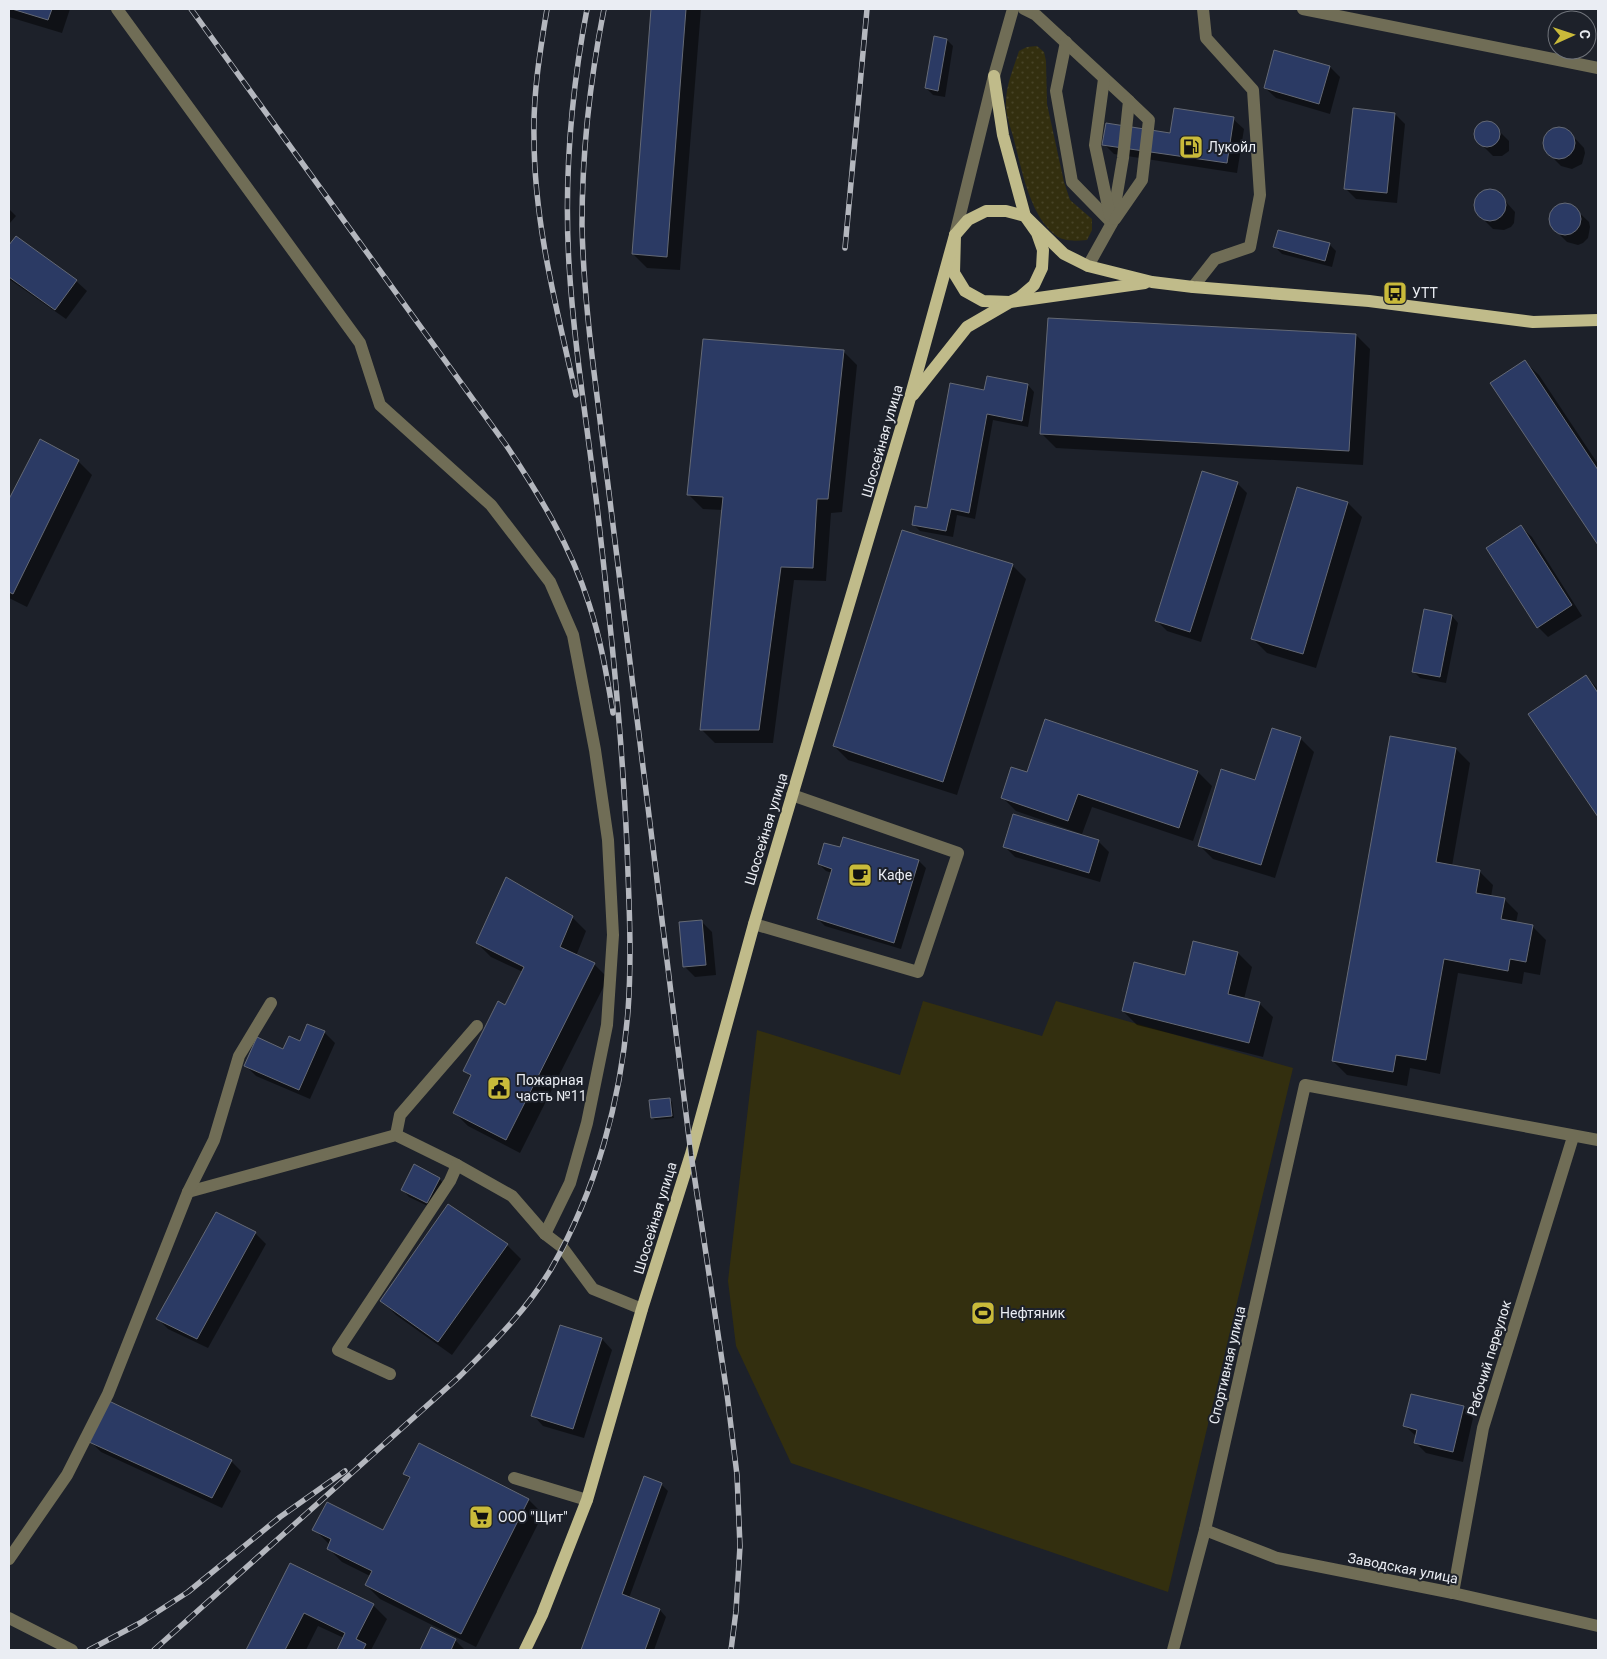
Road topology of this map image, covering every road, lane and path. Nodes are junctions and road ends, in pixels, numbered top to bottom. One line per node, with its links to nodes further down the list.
1 (117, 9): 29 (street)
2 (1013, 9): 8 (street, Шоссейная улица)
3 (1024, 9): 6 (street)
4 (1203, 9): 16 (street)
5 (1304, 9): 7 (street)
6 (1066, 42): 9 (street); 12 (street)
7 (1598, 68)
8 (994, 76): 11 (main road); 13 (street, Шоссейная улица)
9 (1104, 79): 10 (street); 12 (street)
10 (1129, 101): 12 (street); 12 (street)
11 (1025, 216): 13 (main road); 14 (main road); 17 (main road)
12 (1112, 223): 14 (street)
13 (955, 235): 17 (main road); 19 (main road, Шоссейная улица)
14 (1088, 266): 15 (main road)
15 (1152, 282): 16 (main road); 17 (main road)
16 (1193, 287): 18 (main road)
17 (1010, 302): 19 (main road)
18 (1598, 320)
19 (910, 398): 20 (main road, Шоссейная улица)
20 (792, 796): 21 (main road, Шоссейная улица); 21 (street)
21 (754, 924): 30 (main road, Шоссейная улица)
22 (272, 1003): 28 (street)
23 (477, 1026): 24 (street)
24 (396, 1134): 27 (street); 28 (street)
25 (1572, 1137): 26 (street); 34 (street, Спортивная улица); 36 (street, Рабочий переулок)
26 (1598, 1140)
27 (457, 1165): 29 (street); 31 (street)
28 (188, 1192): 35 (street)
29 (545, 1234): 30 (street)
30 (642, 1309): 33 (main road, Шоссейная улица)
31 (390, 1374)
32 (514, 1478): 33 (street)
33 (587, 1500): 40 (main road, Шоссейная улица)
34 (1205, 1530): 36 (street, Заводская улица); 41 (street, Спортивная улица)
35 (9, 1559)
36 (1453, 1593): 38 (street, Заводская улица)
37 (9, 1618): 39 (street)
38 (1598, 1626)
39 (72, 1650)
40 (525, 1650)
41 (1173, 1650)

